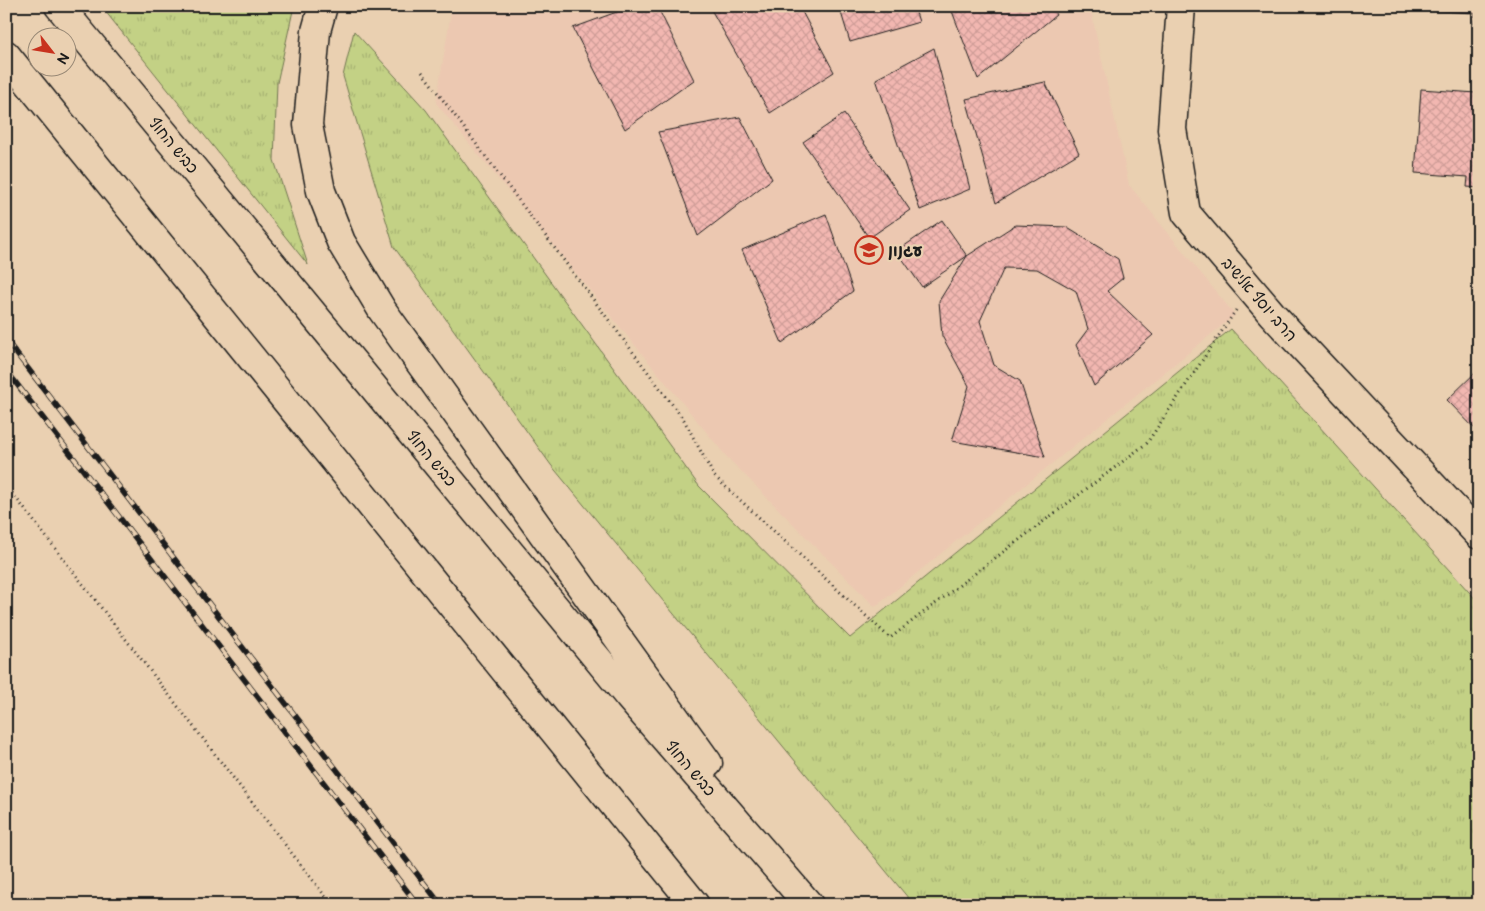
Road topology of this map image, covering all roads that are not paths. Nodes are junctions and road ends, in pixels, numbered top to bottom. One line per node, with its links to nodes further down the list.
1 (59, 6): 7 (main road, כביש החוף)
2 (323, 6): 7 (main road)
3 (1181, 6): 5 (main road, הרב יוסף אלישיב)
4 (6, 55): 6 (main road)
5 (1479, 535)
6 (695, 905)
7 (809, 905)

